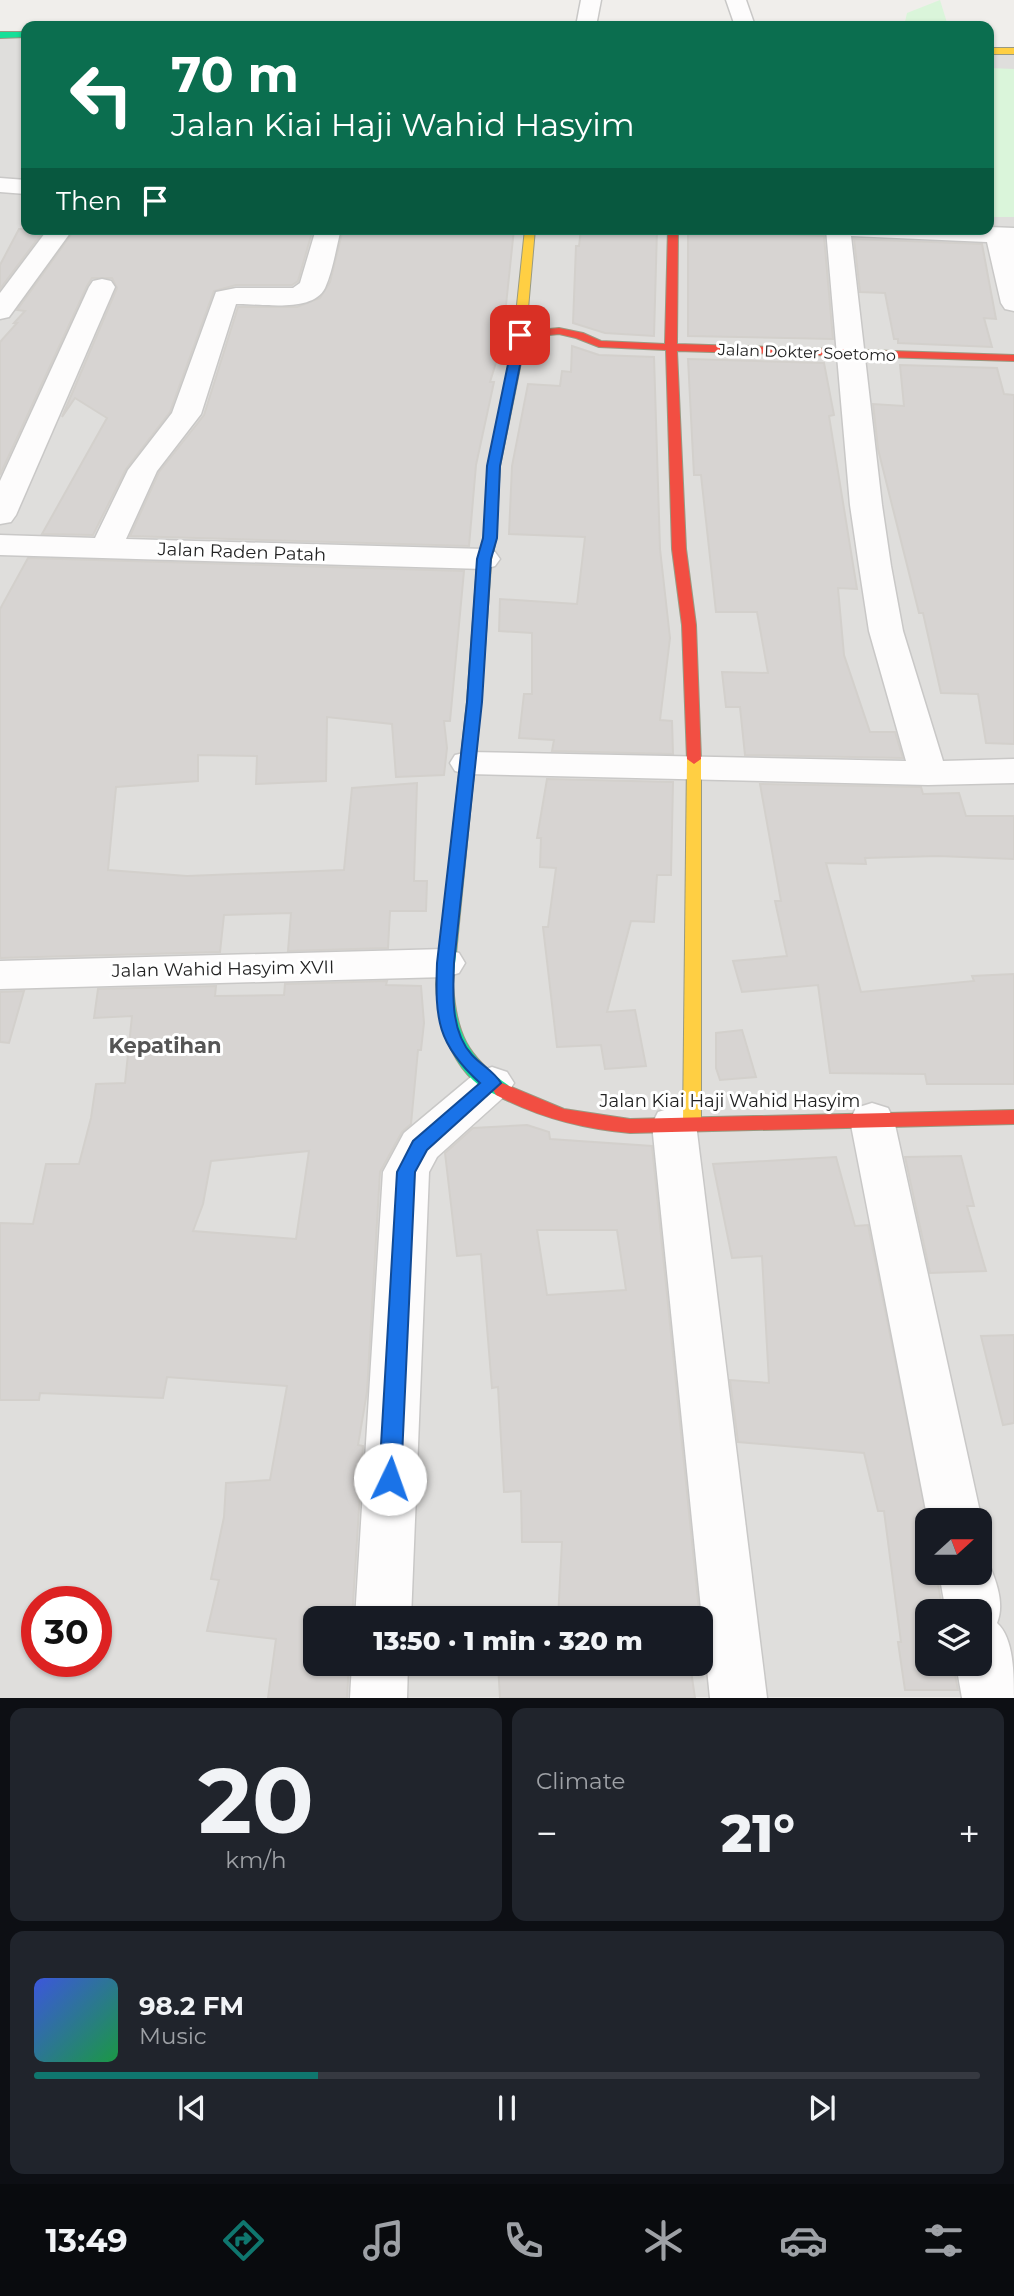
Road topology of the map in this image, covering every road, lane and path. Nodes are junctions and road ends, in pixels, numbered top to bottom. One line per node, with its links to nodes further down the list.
1 (591, 0): 3 (street)
2 (736, 0): 4 (street)
3 (587, 21)
4 (743, 21)
5 (0, 35): 6 (street)
6 (21, 35)
7 (994, 51): 8 (street)
8 (1014, 51)
9 (0, 185): 10 (street)
10 (21, 187)
11 (56, 235): 20 (street)
12 (327, 235): 29 (street)
13 (530, 235): 22 (street, Jalan Kiai Haji Wahid Hasyim)
14 (673, 235): 23 (street)
15 (839, 235): 25 (street)
16 (984, 235): 17 (street)
17 (1006, 236): 19 (street)
18 (102, 287): 27 (street)
19 (1014, 303)
20 (0, 310)
21 (599, 344): 22 (street); 23 (street, Jalan Dokter Soetomo); 24 (street)
22 (523, 346): 30 (street, Jalan Kiai Haji Wahid Hasyim)
23 (671, 346): 25 (street, Jalan Dokter Soetomo); 32 (street)
24 (580, 353)
25 (850, 354): 26 (street, Jalan Dokter Soetomo); 34 (street)
26 (1014, 358)
27 (0, 514)
28 (0, 545): 29 (street, Jalan Raden Patah)
29 (106, 548): 30 (street, Jalan Raden Patah)
30 (484, 559): 31 (street, Jalan Kiai Haji Wahid Hasyim)
31 (468, 763): 32 (street); 35 (street, Jalan Kiai Haji Wahid Hasyim)
32 (694, 768): 34 (street); 40 (street)
33 (1014, 771): 34 (street)
34 (928, 773)
35 (445, 963): 36 (street, Jalan Wahid Hasyim XVII); 37 (street, Jalan Kiai Haji Wahid Hasyim)
36 (0, 975)
37 (492, 1083): 40 (street, Jalan Kiai Haji Wahid Hasyim); 42 (street)
38 (1014, 1117): 39 (street, Jalan Kiai Haji Wahid Hasyim)
39 (872, 1120): 40 (street, Jalan Kiai Haji Wahid Hasyim); 41 (street)
40 (683, 1124): 46 (street)
41 (952, 1508)
42 (384, 1606)
43 (380, 1676): 45 (street)
44 (987, 1676): 47 (street)
45 (379, 1698)
46 (739, 1698)
47 (991, 1698)

